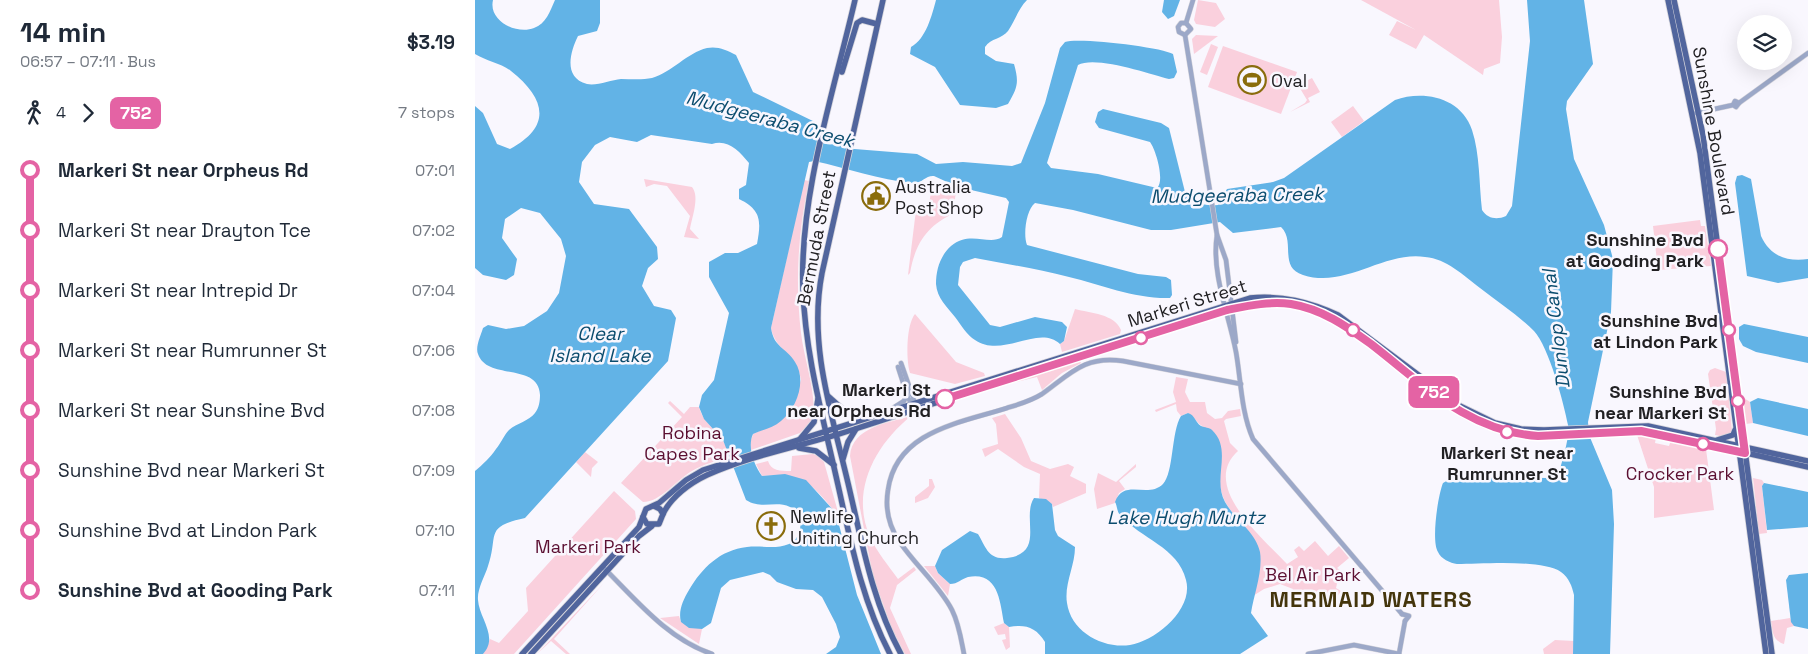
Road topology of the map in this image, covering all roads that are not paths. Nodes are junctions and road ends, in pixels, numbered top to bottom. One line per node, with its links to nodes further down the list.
1 (855, 0): 10 (main road, Bermuda Street)
2 (883, 0): 7 (main road, Bermuda Street)
3 (1193, 0): 6 (street)
4 (1668, 0): 11 (main road, Sunshine Boulevard)
5 (1674, 0): 11 (main road, Sunshine Boulevard)
6 (1186, 22): 8 (street); 8 (street)
7 (877, 24): 10 (main road); 18 (main road, Bermuda Street)
8 (1185, 35): 12 (street)
9 (1808, 53): 11 (street)
10 (830, 104): 19 (main road, Bermuda Street)
11 (1695, 113): 23 (main road, Sunshine Boulevard); 34 (main road, Sunshine Boulevard)
12 (1217, 235): 13 (street); 14 (street)
13 (1232, 302): 14 (main road, Markeri Street); 28 (main road, Markeri Street)
14 (1228, 308): 16 (street); 20 (main road, Markeri Street); 28 (main road, Markeri Street)
15 (909, 384): 17 (street); 17 (street); 20 (street)
16 (1241, 384): 51 (street); 53 (street)
17 (906, 393): 20 (street); 21 (street)
18 (828, 396): 22 (main road); 24 (main road, Bermuda Street)
19 (819, 397): 26 (main road, Bermuda Street); 31 (main road)
20 (915, 405): 21 (main road, Markeri Street); 25 (main road, Markeri Street)
21 (890, 411): 22 (main road, Markeri Street)
22 (871, 416): 24 (main road, Markeri Street)
23 (1736, 427): 32 (main road); 34 (main road, Sunshine Boulevard)
24 (835, 428): 26 (main road, Markeri Street); 29 (main road, Bermuda Street)
25 (856, 429): 29 (main road, Markeri Street); 36 (main road)
26 (826, 430): 30 (main road, Bermuda Street); 31 (main road, Markeri Street)
27 (1595, 430): 28 (main road, Markeri Street); 32 (main road, Markeri Street); 34 (main road, Markeri Street)
28 (1557, 433)
29 (837, 435): 30 (main road, Markeri Street); 36 (main road, Bermuda Street)
30 (827, 438): 33 (main road, Markeri Street); 39 (main road, Bermuda Street)
31 (800, 439): 35 (main road, Markeri Street)
32 (1712, 440): 34 (main road, Markeri Street)
33 (796, 447): 35 (main road, Markeri Street); 39 (main road)
34 (1742, 449): 37 (main road, Markeri Street); 40 (main road, Markeri Street); 54 (main road, Sunshine Boulevard); 55 (main road, Sunshine Boulevard)
35 (758, 454): 38 (main road, Markeri Street)
36 (842, 460): 50 (main road, Bermuda Street)
37 (1808, 461)
38 (726, 464): 41 (main road, Markeri Street); 42 (main road, Markeri Street)
39 (834, 465): 49 (main road, Bermuda Street)
40 (1808, 467)
41 (655, 506): 42 (main road); 43 (main road)
42 (663, 514): 44 (main road)
43 (643, 517): 44 (main road); 45 (main road)
44 (652, 526): 45 (main road)
45 (605, 569): 46 (main road); 47 (main road); 48 (street)
46 (522, 654)
47 (531, 654)
48 (712, 654)
49 (890, 654)
50 (901, 654)
51 (964, 654)
52 (1308, 654): 53 (street)
53 (1399, 654)
54 (1766, 654)
55 (1772, 654)

